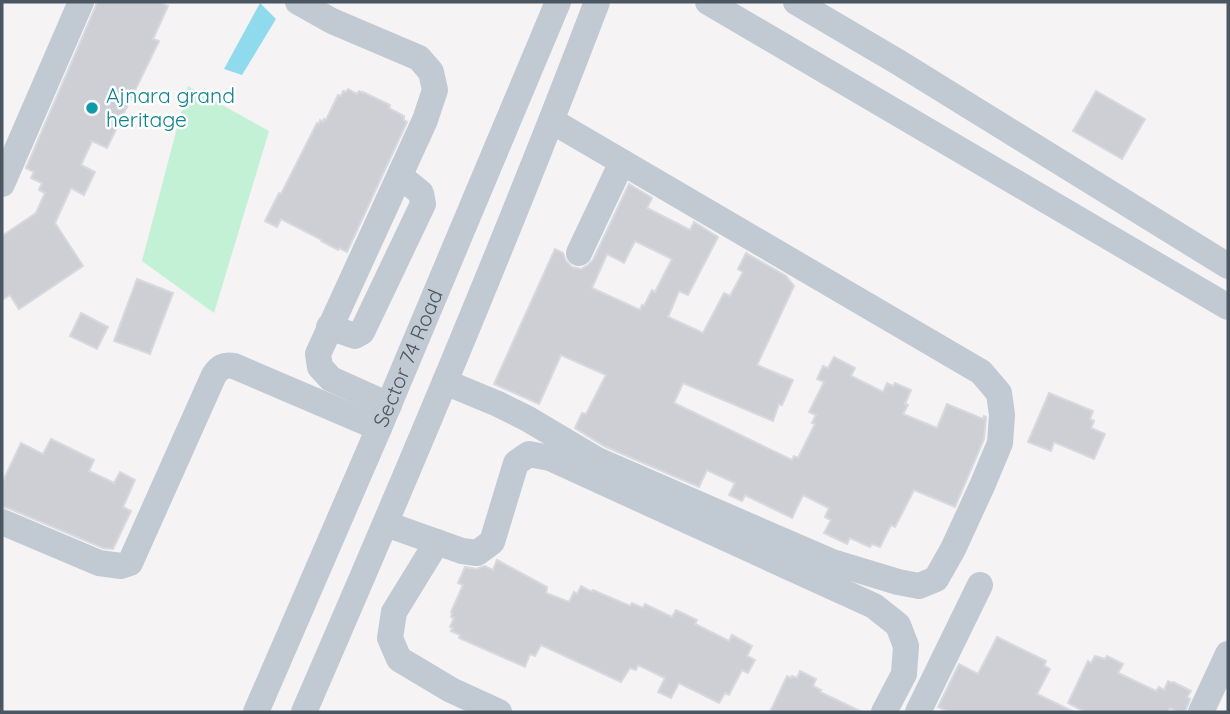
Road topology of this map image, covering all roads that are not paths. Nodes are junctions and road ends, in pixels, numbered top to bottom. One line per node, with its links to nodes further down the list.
1 (81, 2): 9 (street)
2 (298, 2): 13 (street)
3 (558, 2): 16 (street, Sector 74 Road)
4 (597, 2): 7 (street, Sector 74 Road)
5 (708, 2): 12 (street)
6 (796, 2): 11 (street)
7 (552, 121): 8 (street); 14 (street, Sector 74 Road)
8 (622, 162): 10 (street); 14 (street)
9 (2, 184)
10 (579, 253)
11 (1228, 266)
12 (1228, 307)
13 (331, 379): 15 (street); 16 (street)
14 (445, 382): 18 (street, Sector 74 Road)
15 (320, 403): 16 (street); 17 (street)
16 (384, 417): 22 (street, Sector 74 Road)
17 (2, 522)
18 (386, 524): 19 (street); 23 (street, Sector 74 Road)
19 (437, 542): 24 (street); 25 (street)
20 (980, 585): 26 (street)
21 (1228, 654): 27 (street)
22 (256, 712)
23 (304, 712)
24 (499, 712)
25 (884, 712)
26 (918, 712)
27 (1201, 712)

